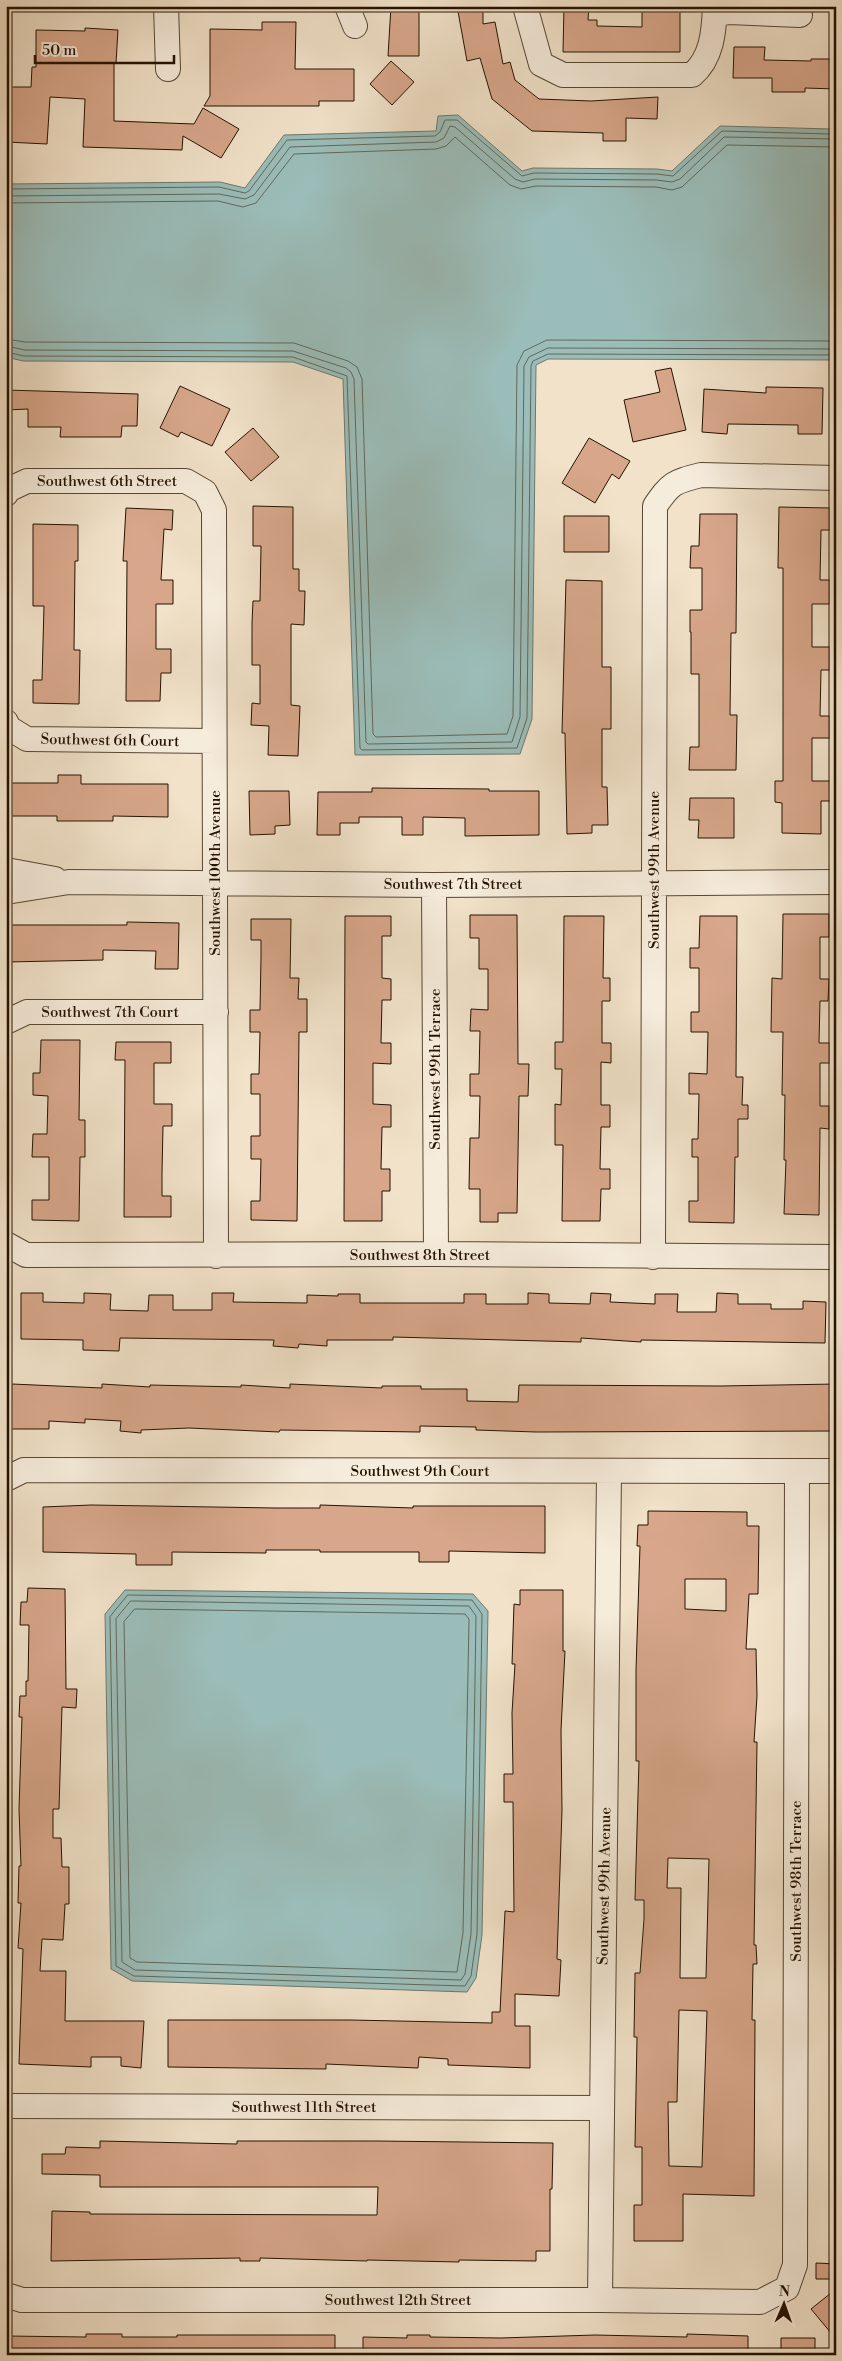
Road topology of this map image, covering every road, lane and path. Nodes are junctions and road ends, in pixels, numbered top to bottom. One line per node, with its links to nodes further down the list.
1 (166, 6): 5 (street)
2 (525, 6): 3 (street)
3 (715, 10): 4 (street)
4 (800, 15)
5 (168, 69)
6 (836, 478): 15 (street, Southwest 99th Avenue)
7 (7, 492): 8 (street, Southwest 6th Street)
8 (205, 492): 10 (street, Southwest 100th Avenue)
9 (8, 725): 10 (street, Southwest 6th Court)
10 (214, 741): 13 (street, Southwest 100th Avenue)
11 (6, 870): 12 (street, Southwest 7th Street)
12 (69, 882): 13 (street, Southwest 7th Street); 17 (street, Southwest 7th Street)
13 (215, 882): 16 (street, Southwest 7th Street); 18 (street, Southwest 100th Avenue)
14 (836, 882): 15 (street, Southwest 7th Street)
15 (653, 884): 16 (street, Southwest 7th Street); 23 (street, Southwest 99th Avenue)
16 (434, 885): 21 (street, Southwest 99th Terrace)
17 (6, 892)
18 (216, 1012): 19 (street, Southwest 7th Court); 22 (street, Southwest 100th Avenue)
19 (6, 1022)
20 (6, 1244): 22 (street, Southwest 8th Street)
21 (436, 1254): 22 (street, Southwest 8th Street); 23 (street, Southwest 8th Street)
22 (216, 1256)
23 (653, 1257): 24 (street, Southwest 8th Street)
24 (836, 1257)
25 (836, 1471): 27 (street, Southwest 9th Court)
26 (609, 1472): 27 (street, Southwest 9th Court); 28 (street, Southwest 9th Court); 30 (street, Southwest 99th Avenue)
27 (797, 1472): 31 (street, Southwest 98th Terrace)
28 (6, 1479)
29 (6, 2106): 30 (street, Southwest 11th Street)
30 (601, 2108): 33 (street, Southwest 99th Avenue)
31 (786, 2288): 33 (street, Southwest 12th Street)
32 (6, 2295): 33 (street, Southwest 12th Street)
33 (600, 2300)

